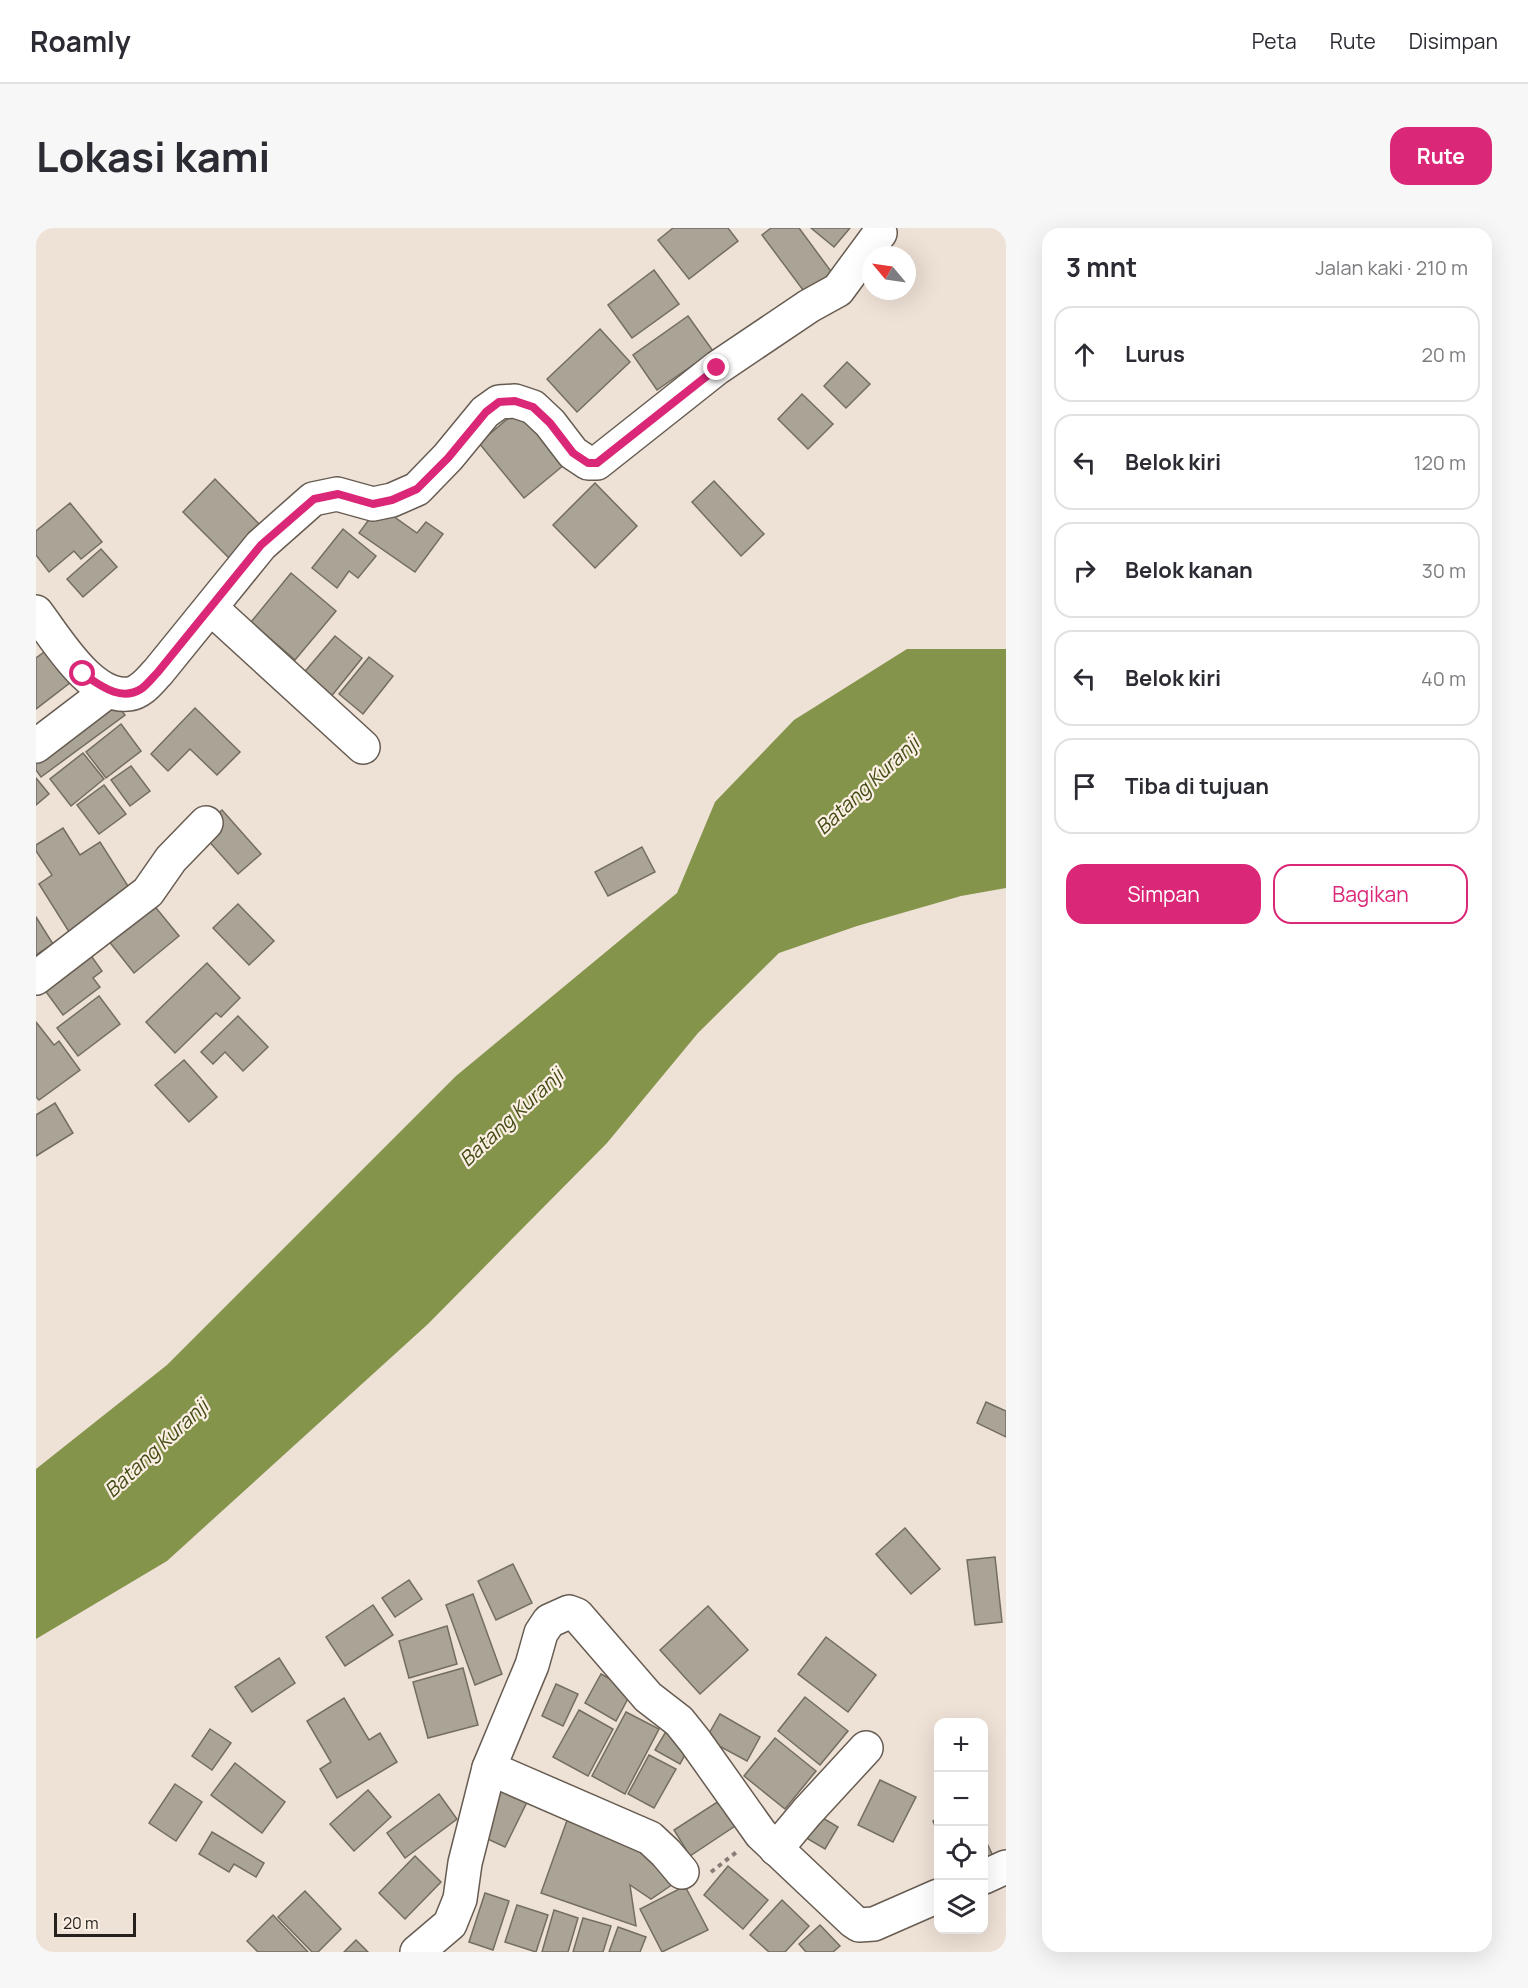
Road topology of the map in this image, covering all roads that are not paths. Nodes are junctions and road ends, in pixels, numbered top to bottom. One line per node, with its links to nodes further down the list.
1 (880, 233): 2 (street)
2 (211, 608): 4 (street); 6 (street)
3 (36, 612): 4 (street)
4 (108, 691): 5 (street)
5 (36, 746)
6 (363, 747)
7 (206, 823): 8 (street)
8 (36, 978)
9 (866, 1749): 11 (street)
10 (489, 1767): 11 (street); 13 (street); 16 (street)
11 (768, 1842): 15 (street)
12 (1006, 1867): 14 (street)
13 (682, 1872)
14 (988, 1875)
15 (934, 1898)
16 (417, 1952)

